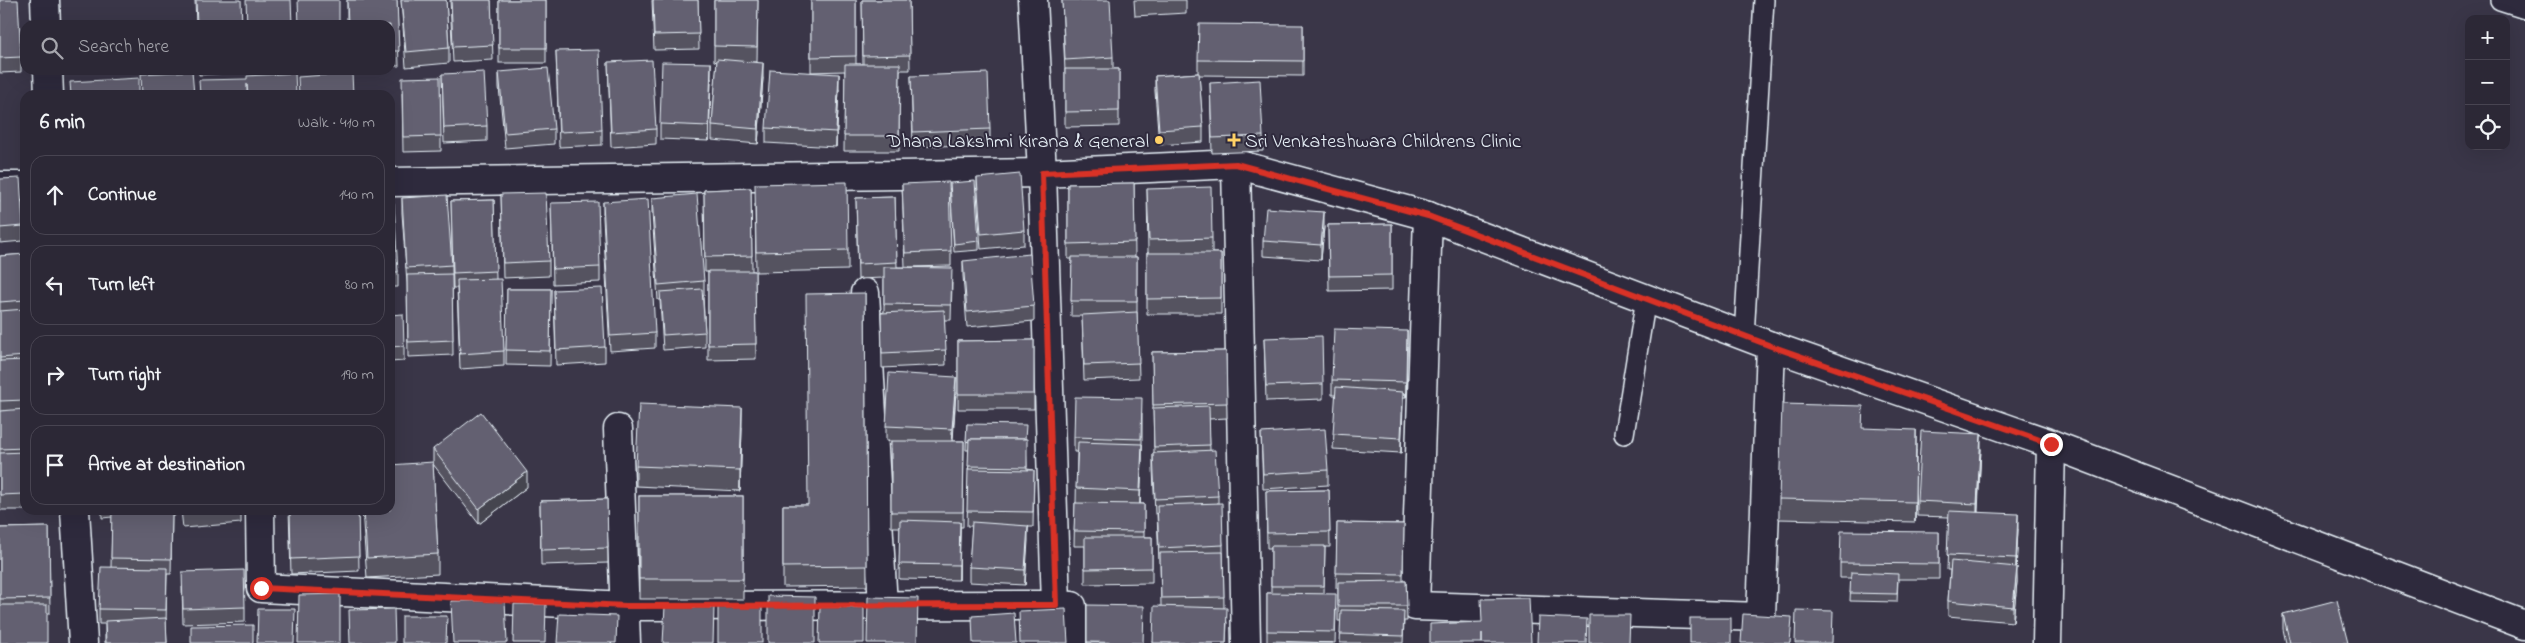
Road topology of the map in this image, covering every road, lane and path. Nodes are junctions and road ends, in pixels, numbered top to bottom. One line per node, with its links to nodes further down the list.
1 (45, 0): 6 (street)
2 (1033, 0): 10 (street)
3 (1764, 0): 17 (lane)
4 (2500, 0): 5 (lane)
5 (2525, 8)
6 (46, 20)
7 (48, 75): 8 (street)
8 (49, 90)
9 (1236, 164): 10 (street); 14 (street); 31 (street)
10 (1042, 173): 11 (street); 24 (street)
11 (395, 182)
12 (0, 186): 13 (street)
13 (20, 186)
14 (1428, 216): 16 (street); 18 (street)
15 (866, 293): 26 (street)
16 (1646, 298): 17 (street); 20 (lane)
17 (1744, 336): 18 (street)
18 (1771, 346): 21 (street)
19 (618, 429): 25 (street)
20 (1624, 434)
21 (2051, 444): 27 (street); 32 (street)
22 (74, 515): 28 (street)
23 (260, 515): 25 (street)
24 (1056, 605): 26 (street); 30 (street)
25 (626, 606): 26 (street); 29 (street)
26 (884, 606)
27 (2525, 625)
28 (83, 643)
29 (626, 643)
30 (1072, 643)
31 (1246, 643)
32 (2047, 643)

